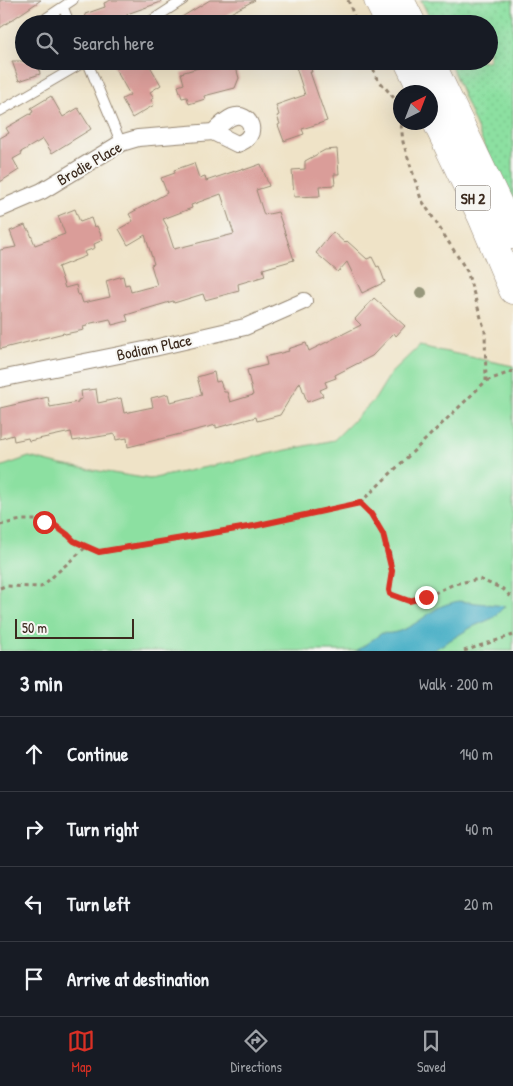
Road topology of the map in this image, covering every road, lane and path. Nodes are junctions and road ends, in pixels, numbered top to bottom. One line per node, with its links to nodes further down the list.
1 (74, 0): 6 (lane)
2 (183, 0): 9 (lane)
3 (348, 0): 10 (path)
4 (378, 0): 11 (highway)
5 (400, 0): 12 (highway)
6 (63, 8): 7 (lane); 8 (lane)
7 (51, 15)
8 (66, 15)
9 (160, 15)
10 (354, 15)
11 (386, 15)
12 (408, 15)
13 (71, 70): 19 (lane)
14 (90, 70): 22 (lane)
15 (374, 70): 29 (path)
16 (412, 70): 18 (highway)
17 (434, 70): 24 (highway, SH 2)
18 (420, 85)
19 (0, 111)
20 (438, 125): 25 (highway, SH 2)
21 (213, 132): 22 (street, Brodie Place)
22 (121, 143): 23 (street, Brodie Place)
23 (0, 209)
24 (513, 234)
25 (513, 290)
26 (304, 301): 28 (street, Bodiam Place)
27 (513, 371): 29 (path)
28 (0, 379)
29 (486, 381): 30 (path)
30 (360, 503): 32 (path); 34 (path)
31 (0, 525): 32 (path)
32 (86, 547): 33 (path)
33 (0, 588)
34 (513, 599)
35 (513, 635): 36 (path)
36 (464, 651)

